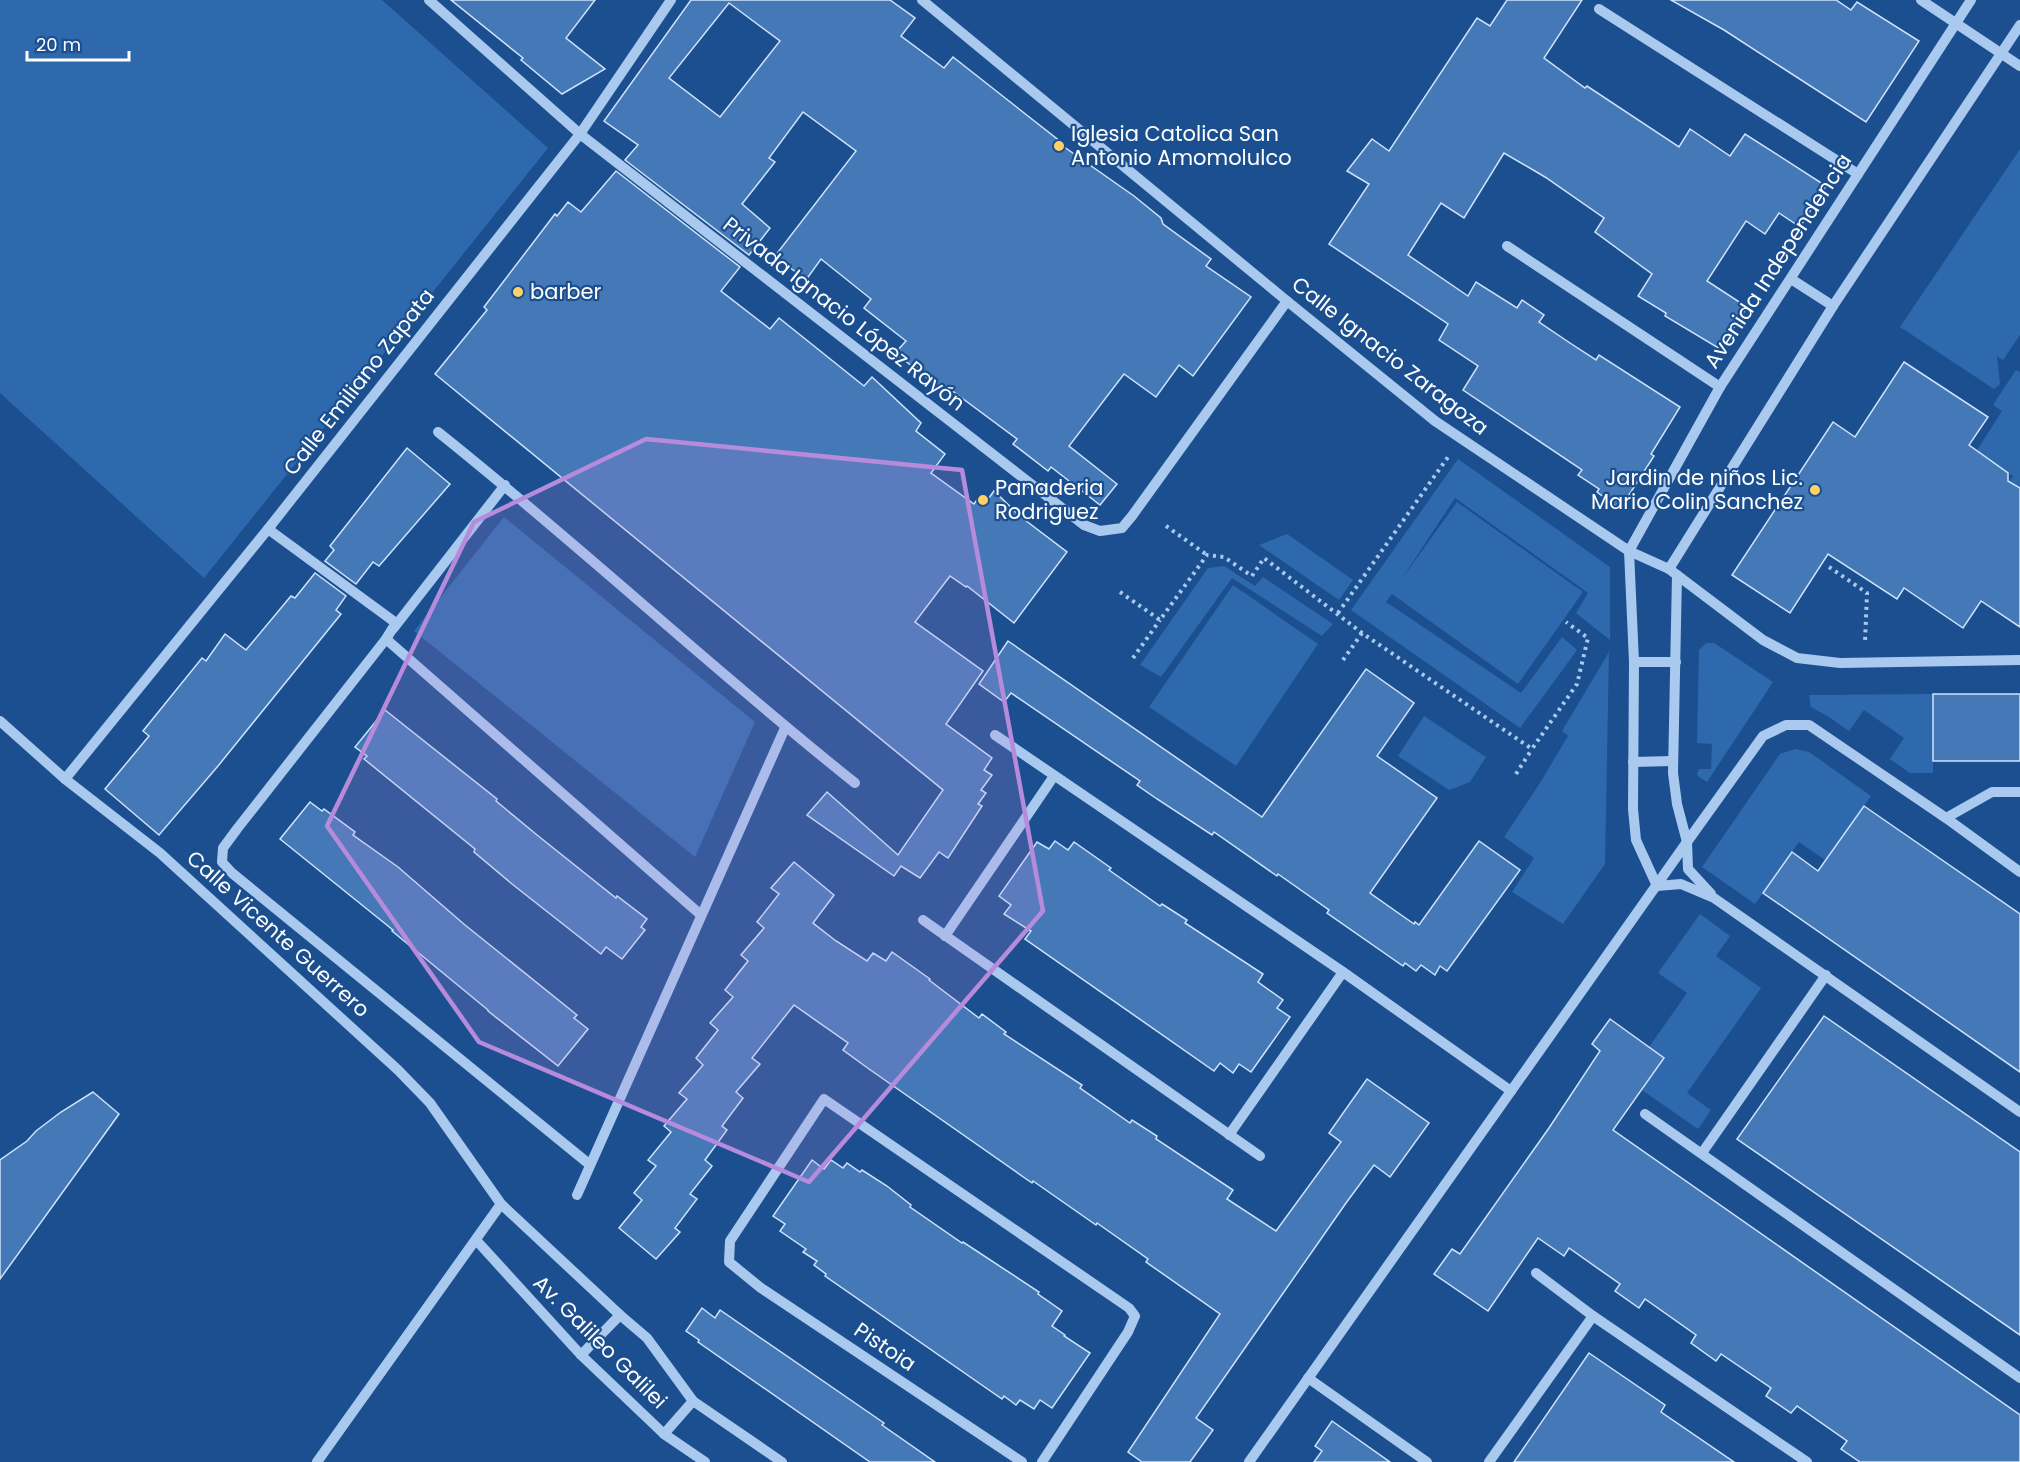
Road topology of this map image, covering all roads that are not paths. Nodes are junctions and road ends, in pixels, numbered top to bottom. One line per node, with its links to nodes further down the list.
1 (429, 0): 11 (street, Privada Ignacio López Rayón)
2 (671, 0): 11 (street, Calle Emiliano Zapata)
3 (922, 0): 15 (street, Calle Ignacio Zaragoza)
4 (1921, 0): 7 (street)
5 (1971, 0): 7 (street, Avenida Independencia)
6 (1599, 9): 12 (street)
7 (1956, 23): 9 (street); 12 (street, Avenida Independencia)
8 (2020, 25): 9 (street)
9 (2002, 53): 10 (street); 16 (street)
10 (2020, 66)
11 (580, 134): 15 (street, Privada Ignacio López Rayón); 20 (street, Calle Emiliano Zapata)
12 (1858, 174): 14 (street, Avenida Independencia)
13 (1507, 246): 17 (street)
14 (1791, 279): 16 (street); 17 (street, Avenida Independencia)
15 (1287, 301): 21 (street, Calle Ignacio Zaragoza)
16 (1833, 306): 22 (street)
17 (1720, 387): 21 (street, Avenida Independencia)
18 (438, 432): 19 (street)
19 (505, 485): 23 (street); 29 (street)
20 (268, 529): 23 (street); 34 (street, Calle Emiliano Zapata)
21 (1629, 551): 22 (street, Calle Ignacio Zaragoza); 26 (street)
22 (1673, 572): 25 (street, Calle Ignacio Zaragoza); 27 (street)
23 (396, 623): 24 (street)
24 (386, 639): 42 (street); 53 (street)
25 (2020, 660)
26 (1634, 662): 27 (street); 32 (street)
27 (1676, 662): 31 (street)
28 (0, 721): 34 (street, Calle Vicente Guerrero)
29 (785, 728): 35 (street); 42 (street)
30 (995, 735): 33 (street)
31 (1672, 761): 32 (street); 38 (street)
32 (1633, 762): 40 (street)
33 (1054, 776): 44 (street); 45 (street)
34 (65, 779): 55 (street, Calle Vicente Guerrero)
35 (855, 783)
36 (2020, 792): 37 (street)
37 (1946, 818): 38 (street); 39 (street)
38 (1687, 842): 40 (street); 41 (street)
39 (2020, 872)
40 (1657, 886): 41 (street); 47 (street)
41 (1714, 898): 46 (street)
42 (701, 915): 53 (street)
43 (923, 920): 44 (street)
44 (945, 936): 50 (street)
45 (1343, 972): 47 (street); 50 (street)
46 (1826, 975): 48 (street); 51 (street)
47 (1511, 1091): 61 (street)
48 (2020, 1112)
49 (1645, 1114): 51 (street)
50 (1229, 1135): 52 (street)
51 (1702, 1153): 62 (street)
52 (1260, 1156)
53 (589, 1164): 54 (street)
54 (577, 1194)
55 (501, 1204): 56 (street); 58 (street, Calle Vicente Guerrero)
56 (476, 1240): 60 (street, Av. Galileo Galilei); 65 (street)
57 (1536, 1273): 59 (street)
58 (620, 1315): 60 (street); 63 (street, Calle Vicente Guerrero)
59 (1593, 1316): 72 (street); 73 (street)
60 (581, 1355): 64 (street, Av. Galileo Galilei)
61 (1308, 1378): 70 (street); 71 (street)
62 (2020, 1378)
63 (693, 1401): 64 (street); 67 (street, Calle Vicente Guerrero)
64 (664, 1434): 66 (street, Av. Galileo Galilei)
65 (317, 1462)
66 (705, 1462)
67 (782, 1462)
68 (1022, 1462): 69 (street, Pistoia)
69 (1042, 1462)
70 (1248, 1462)
71 (1427, 1462)
72 (1489, 1462)
73 (1807, 1462)

